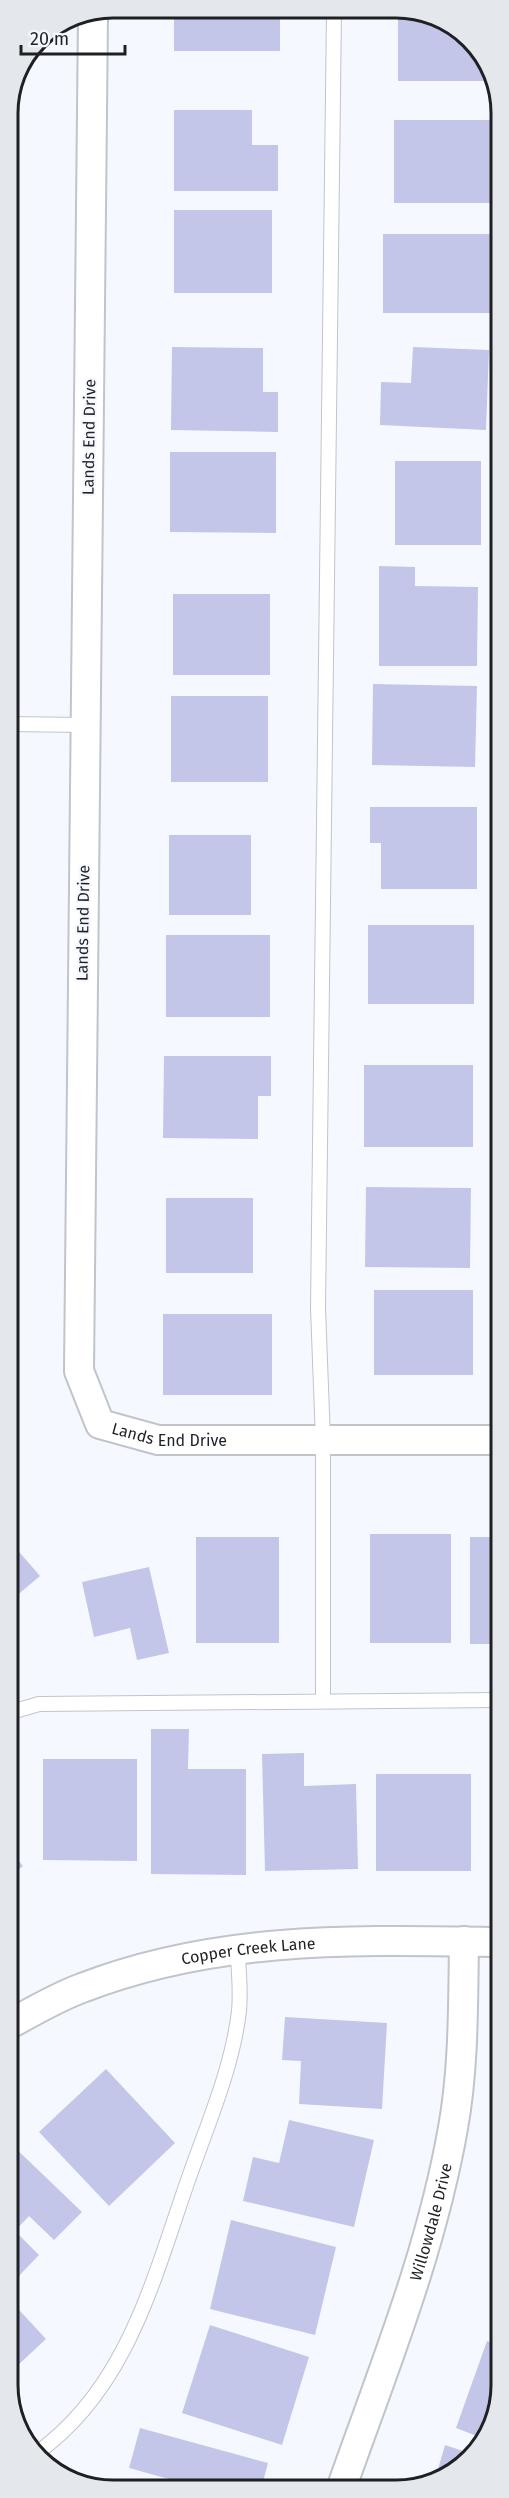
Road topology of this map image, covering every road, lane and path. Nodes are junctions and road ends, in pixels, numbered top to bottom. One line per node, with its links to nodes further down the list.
1 (334, 18): 5 (lane)
2 (93, 21): 4 (street, Lands End Drive)
3 (18, 724): 4 (lane)
4 (86, 725): 5 (street, Lands End Drive)
5 (323, 1440): 6 (street, Lands End Drive); 8 (lane)
6 (491, 1440)
7 (491, 1700): 8 (lane)
8 (323, 1701): 9 (lane)
9 (18, 1710)
10 (464, 1941): 11 (street, Copper Creek Lane); 12 (street, Copper Creek Lane); 15 (street, Willowdale Drive)
11 (491, 1942)
12 (237, 1947): 13 (street, Copper Creek Lane); 14 (lane)
13 (18, 2020)
14 (42, 2448)
15 (344, 2480)

